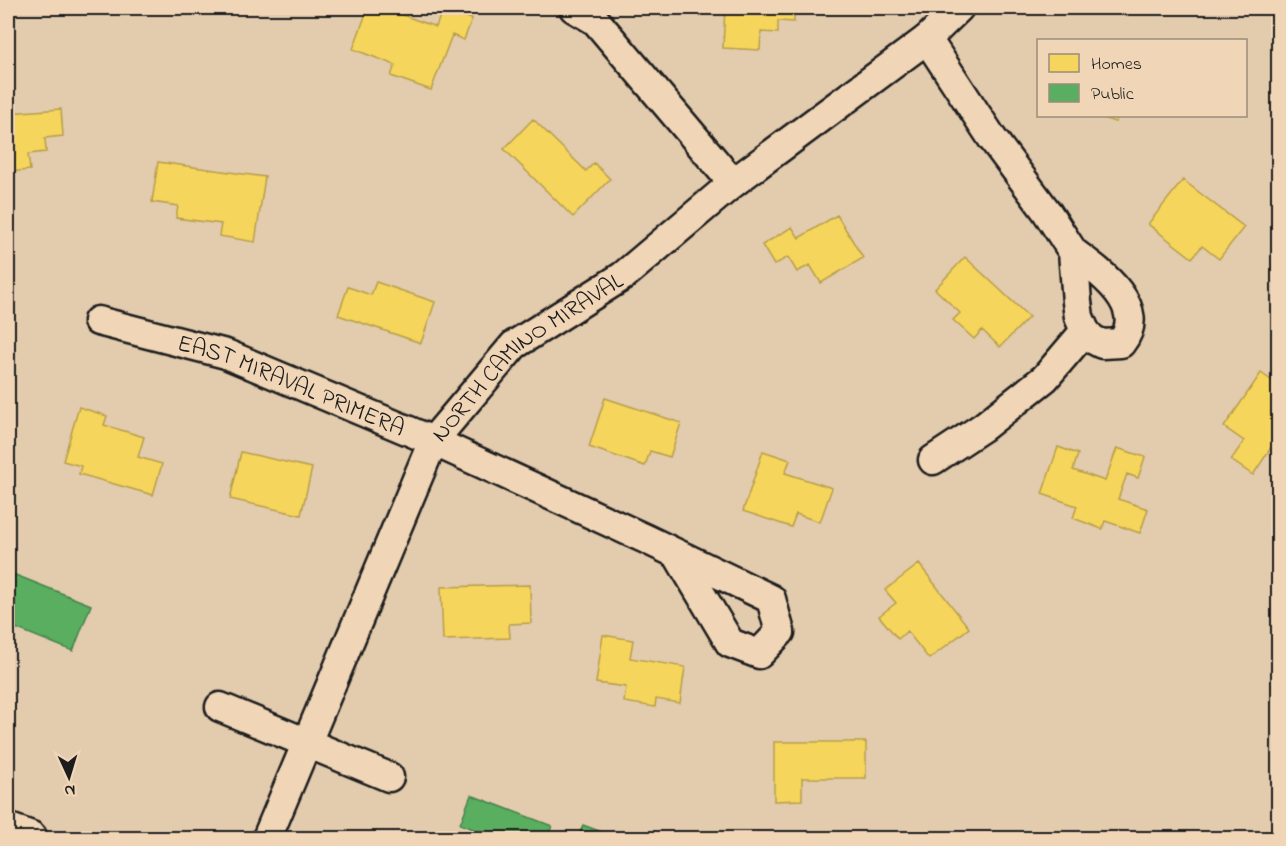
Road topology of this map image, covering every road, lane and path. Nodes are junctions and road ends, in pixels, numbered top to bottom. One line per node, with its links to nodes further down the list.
1 (574, 8): 4 (street)
2 (958, 8): 3 (street, NORTH CAMINO MIRAVAL)
3 (927, 39): 4 (street, NORTH CAMINO MIRAVAL); 5 (street)
4 (733, 183): 8 (street, NORTH CAMINO MIRAVAL)
5 (1073, 252): 7 (street); 7 (street)
6 (98, 321): 8 (street, EAST MIRAVAL PRIMERA)
7 (1085, 331): 9 (street)
8 (433, 441): 10 (street, EAST MIRAVAL PRIMERA); 12 (street, NORTH CAMINO MIRAVAL)
9 (933, 460)
10 (677, 554)
11 (220, 707): 12 (street)
12 (307, 742): 13 (street); 16 (street, NORTH CAMINO MIRAVAL)
13 (388, 777)
14 (8, 830): 15 (main road)
15 (30, 838)
16 (267, 838)

